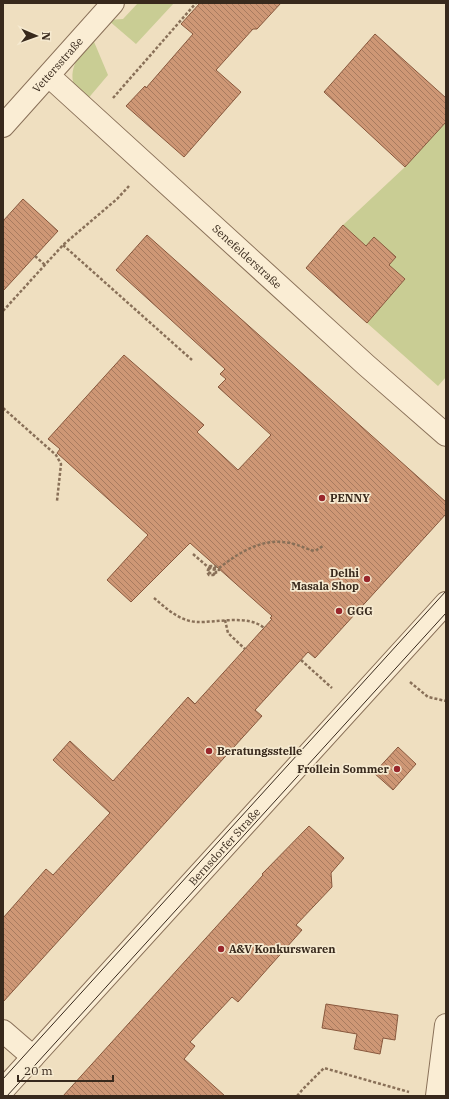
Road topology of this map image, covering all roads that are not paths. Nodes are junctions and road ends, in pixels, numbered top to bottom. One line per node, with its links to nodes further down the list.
1 (113, 3): 2 (street, Vettersstraße)
2 (49, 76): 3 (street, Vettersstraße); 4 (street, Senefelderstraße)
3 (3, 126)
4 (446, 435)
5 (446, 603): 8 (street, Bernsdorfer Straße)
6 (446, 1025): 10 (street)
7 (3, 1031): 8 (street)
8 (33, 1057): 9 (street, Bernsdorfer Straße)
9 (3, 1090)
10 (427, 1095)

